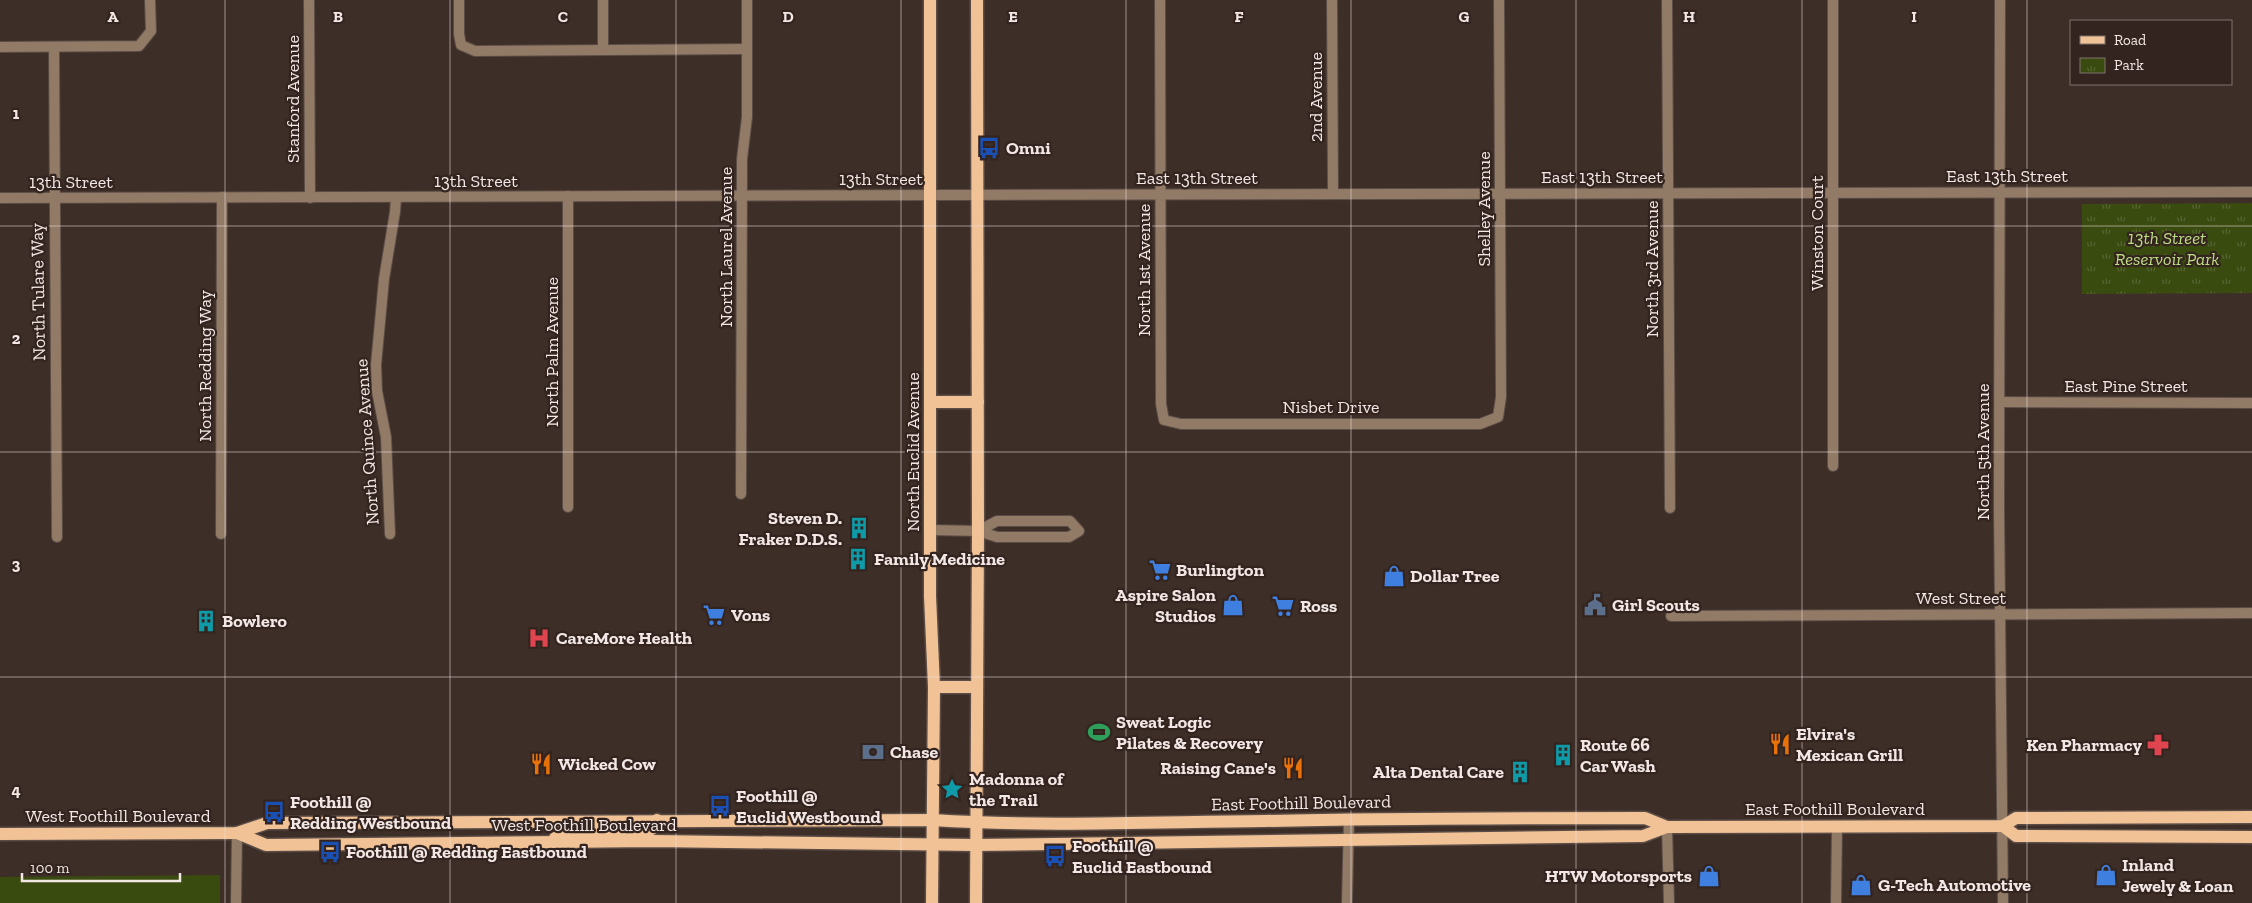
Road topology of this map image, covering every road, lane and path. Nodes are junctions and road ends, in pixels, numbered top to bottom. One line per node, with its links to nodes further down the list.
1 (150, 0): 15 (street)
2 (309, 0): 33 (street, Stanford Avenue)
3 (459, 0): 16 (street)
4 (603, 0): 16 (street)
5 (747, 0): 17 (street, North Laurel Avenue)
6 (930, 0): 25 (main road, North Euclid Avenue)
7 (977, 0): 29 (main road)
8 (1160, 0): 22 (street, North 1st Avenue)
9 (1332, 0): 23 (street, 2nd Avenue)
10 (1499, 0): 24 (street, Shelley Avenue)
11 (1667, 0): 21 (street, North 3rd Avenue)
12 (1833, 0): 18 (street, Winston Court)
13 (2000, 0): 19 (street, North 5th Avenue)
14 (0, 47): 15 (street)
15 (54, 47): 31 (street, North Tulare Way)
16 (603, 49): 17 (street)
17 (747, 49): 28 (street, North Laurel Avenue)
18 (1833, 192): 19 (street, East 13th Street); 21 (street, East 13th Street); 41 (street, Winston Court)
19 (1999, 192): 20 (street, East 13th Street); 37 (street, North 5th Avenue)
20 (2252, 192)
21 (1668, 193): 24 (street, East 13th Street); 44 (street, North 3rd Avenue)
22 (1160, 194): 23 (street, East 13th Street); 29 (street, East 13th Street); 40 (street, North 1st Avenue)
23 (1332, 194): 24 (street, East 13th Street)
24 (1500, 194): 39 (street, Shelley Avenue)
25 (930, 195): 26 (street, 13th Street); 28 (street, 13th Street); 35 (main road, North Euclid Avenue)
26 (953, 195): 29 (street, East 13th Street)
27 (568, 196): 28 (street, 13th Street); 34 (street, 13th Street); 43 (street, North Palm Avenue)
28 (742, 196): 42 (street, North Laurel Avenue)
29 (977, 196): 36 (main road)
30 (0, 198): 31 (street, 13th Street)
31 (54, 198): 32 (street, 13th Street); 49 (street, North Tulare Way)
32 (222, 198): 33 (street, 13th Street); 47 (street, North Redding Way)
33 (310, 198): 34 (street, 13th Street)
34 (396, 198): 48 (street, North Quince Avenue)
35 (931, 402): 36 (main road); 45 (main road, North Euclid Avenue)
36 (978, 402): 46 (main road)
37 (2000, 402): 38 (street, East Pine Street); 51 (street, North 5th Avenue)
38 (2252, 403)
39 (1498, 417): 40 (street, Nisbet Drive)
40 (1164, 420)
41 (1833, 466)
42 (741, 494)
43 (568, 507)
44 (1670, 508)
45 (931, 530): 46 (street); 53 (main road, North Euclid Avenue)
46 (978, 531): 46 (street); 54 (main road)
47 (221, 534)
48 (390, 534)
49 (57, 538)
50 (2252, 613): 51 (street, West Street)
51 (2000, 614): 52 (street, West Street); 60 (street, North 5th Avenue)
52 (1671, 616)
53 (934, 687): 54 (main road); 58 (main road, North Euclid Avenue)
54 (976, 687): 59 (main road)
55 (2252, 817): 60 (main road, East Foothill Boulevard)
56 (1349, 819): 59 (main road, East Foothill Boulevard); 61 (main road, East Foothill Boulevard); 66 (street)
57 (657, 820): 58 (main road, West Foothill Boulevard); 63 (main road, West Foothill Boulevard); 67 (main road)
58 (933, 820): 59 (main road, East Foothill Boulevard); 68 (main road, North Euclid Avenue)
59 (975, 823): 69 (main road)
60 (2003, 826): 62 (main road, East Foothill Boulevard); 65 (main road, East Foothill Boulevard); 76 (street, North 5th Avenue)
61 (1667, 827): 62 (main road, East Foothill Boulevard); 66 (main road, East Foothill Boulevard); 74 (street)
62 (1837, 827): 75 (street)
63 (237, 833): 64 (main road, West Foothill Boulevard); 67 (main road, West Foothill Boulevard); 70 (street)
64 (0, 834)
65 (2252, 837)
66 (1348, 839): 69 (main road, East Foothill Boulevard); 73 (street)
67 (548, 842): 68 (main road, West Foothill Boulevard)
68 (933, 843): 69 (main road, East Foothill Boulevard); 71 (main road, North Euclid Avenue)
69 (975, 845): 72 (main road)
70 (236, 903)
71 (932, 903)
72 (976, 903)
73 (1347, 903)
74 (1669, 903)
75 (1836, 903)
76 (2002, 903)

